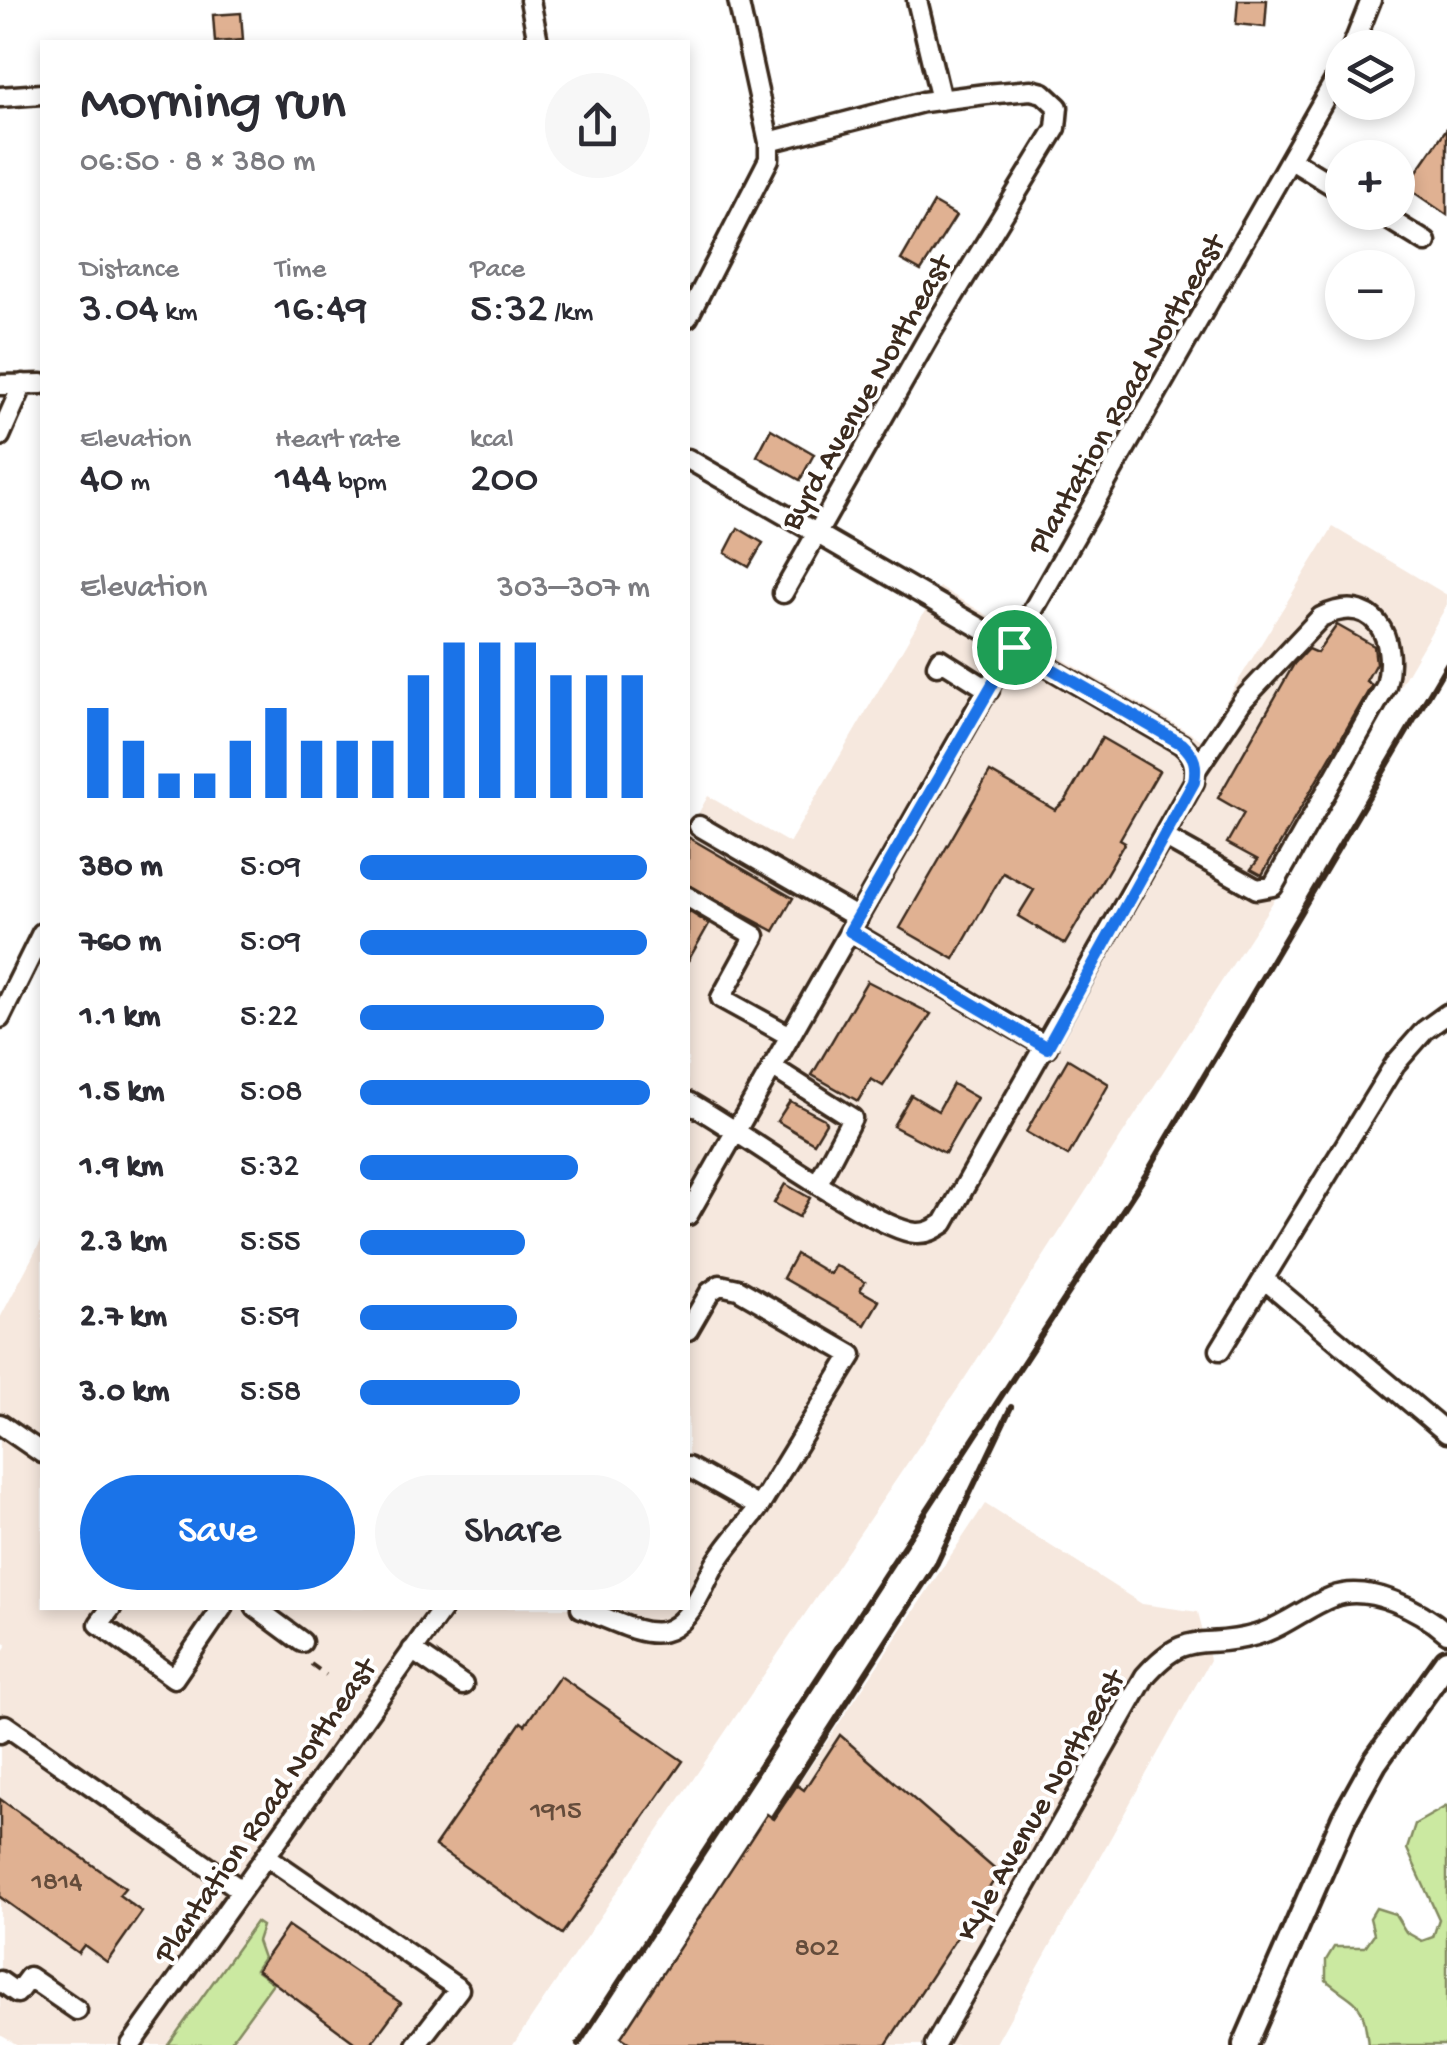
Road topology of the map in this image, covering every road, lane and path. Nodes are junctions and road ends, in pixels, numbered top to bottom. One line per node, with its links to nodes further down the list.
1 (530, 0): 6 (street)
2 (738, 0): 11 (street)
3 (918, 0): 9 (street)
4 (1372, 0): 5 (street)
5 (1360, 30)
6 (538, 40)
7 (40, 94): 8 (street)
8 (0, 96)
9 (941, 100): 11 (street); 22 (street, Byrd Avenue Northeast)
10 (1325, 100): 12 (street, Plantation Road Northeast)
11 (769, 142): 16 (street)
12 (1292, 161): 13 (street); 24 (street, Plantation Road Northeast)
13 (1325, 181)
14 (1407, 230): 15 (street)
15 (1426, 242)
16 (690, 313)
17 (23, 384): 18 (street); 19 (street); 20 (street)
18 (40, 384)
19 (0, 385)
20 (0, 436)
21 (690, 460): 22 (street)
22 (816, 533): 23 (street, Byrd Avenue Northeast); 24 (street)
23 (783, 593)
24 (1014, 647): 26 (street, Plantation Road Northeast); 27 (street)
25 (937, 666): 26 (street)
26 (990, 690): 31 (street, Plantation Road Northeast)
27 (1196, 770): 29 (street); 29 (street)
28 (699, 826): 31 (street)
29 (1164, 838): 36 (street)
30 (690, 898): 35 (street)
31 (854, 924): 35 (street, Plantation Road Northeast); 36 (street)
32 (40, 938): 34 (street)
33 (1447, 1014): 42 (street)
34 (0, 1018)
35 (790, 1036): 37 (street, Plantation Road Northeast)
36 (1047, 1048): 40 (street)
37 (772, 1067): 39 (street, Plantation Road Northeast); 40 (street)
38 (690, 1103): 39 (street)
39 (736, 1129): 40 (street); 41 (street, Plantation Road Northeast)
40 (818, 1183)
41 (690, 1212)
42 (1264, 1279): 44 (street); 46 (street)
43 (690, 1327): 49 (street)
44 (1220, 1350)
45 (0, 1424): 47 (street)
46 (1447, 1433)
47 (40, 1452)
48 (690, 1469): 49 (street)
49 (759, 1507): 54 (street)
50 (110, 1610): 51 (street)
51 (221, 1610)
52 (259, 1610): 56 (street)
53 (442, 1610): 57 (street, Plantation Road Northeast)
54 (586, 1610)
55 (1447, 1634): 69 (street, Kyle Avenue Northeast)
56 (302, 1642)
57 (412, 1650): 61 (street); 63 (street, Plantation Road Northeast)
58 (1447, 1661): 70 (main road)
59 (311, 1664): 60 (path)
60 (326, 1676)
61 (463, 1685)
62 (0, 1732): 64 (street)
63 (266, 1856): 64 (street, Plantation Road Northeast); 68 (street)
64 (241, 1890): 67 (street, Plantation Road Northeast)
65 (0, 1981): 66 (street)
66 (76, 2010)
67 (131, 2045)
68 (416, 2045)
69 (935, 2045)
70 (1245, 2045)

